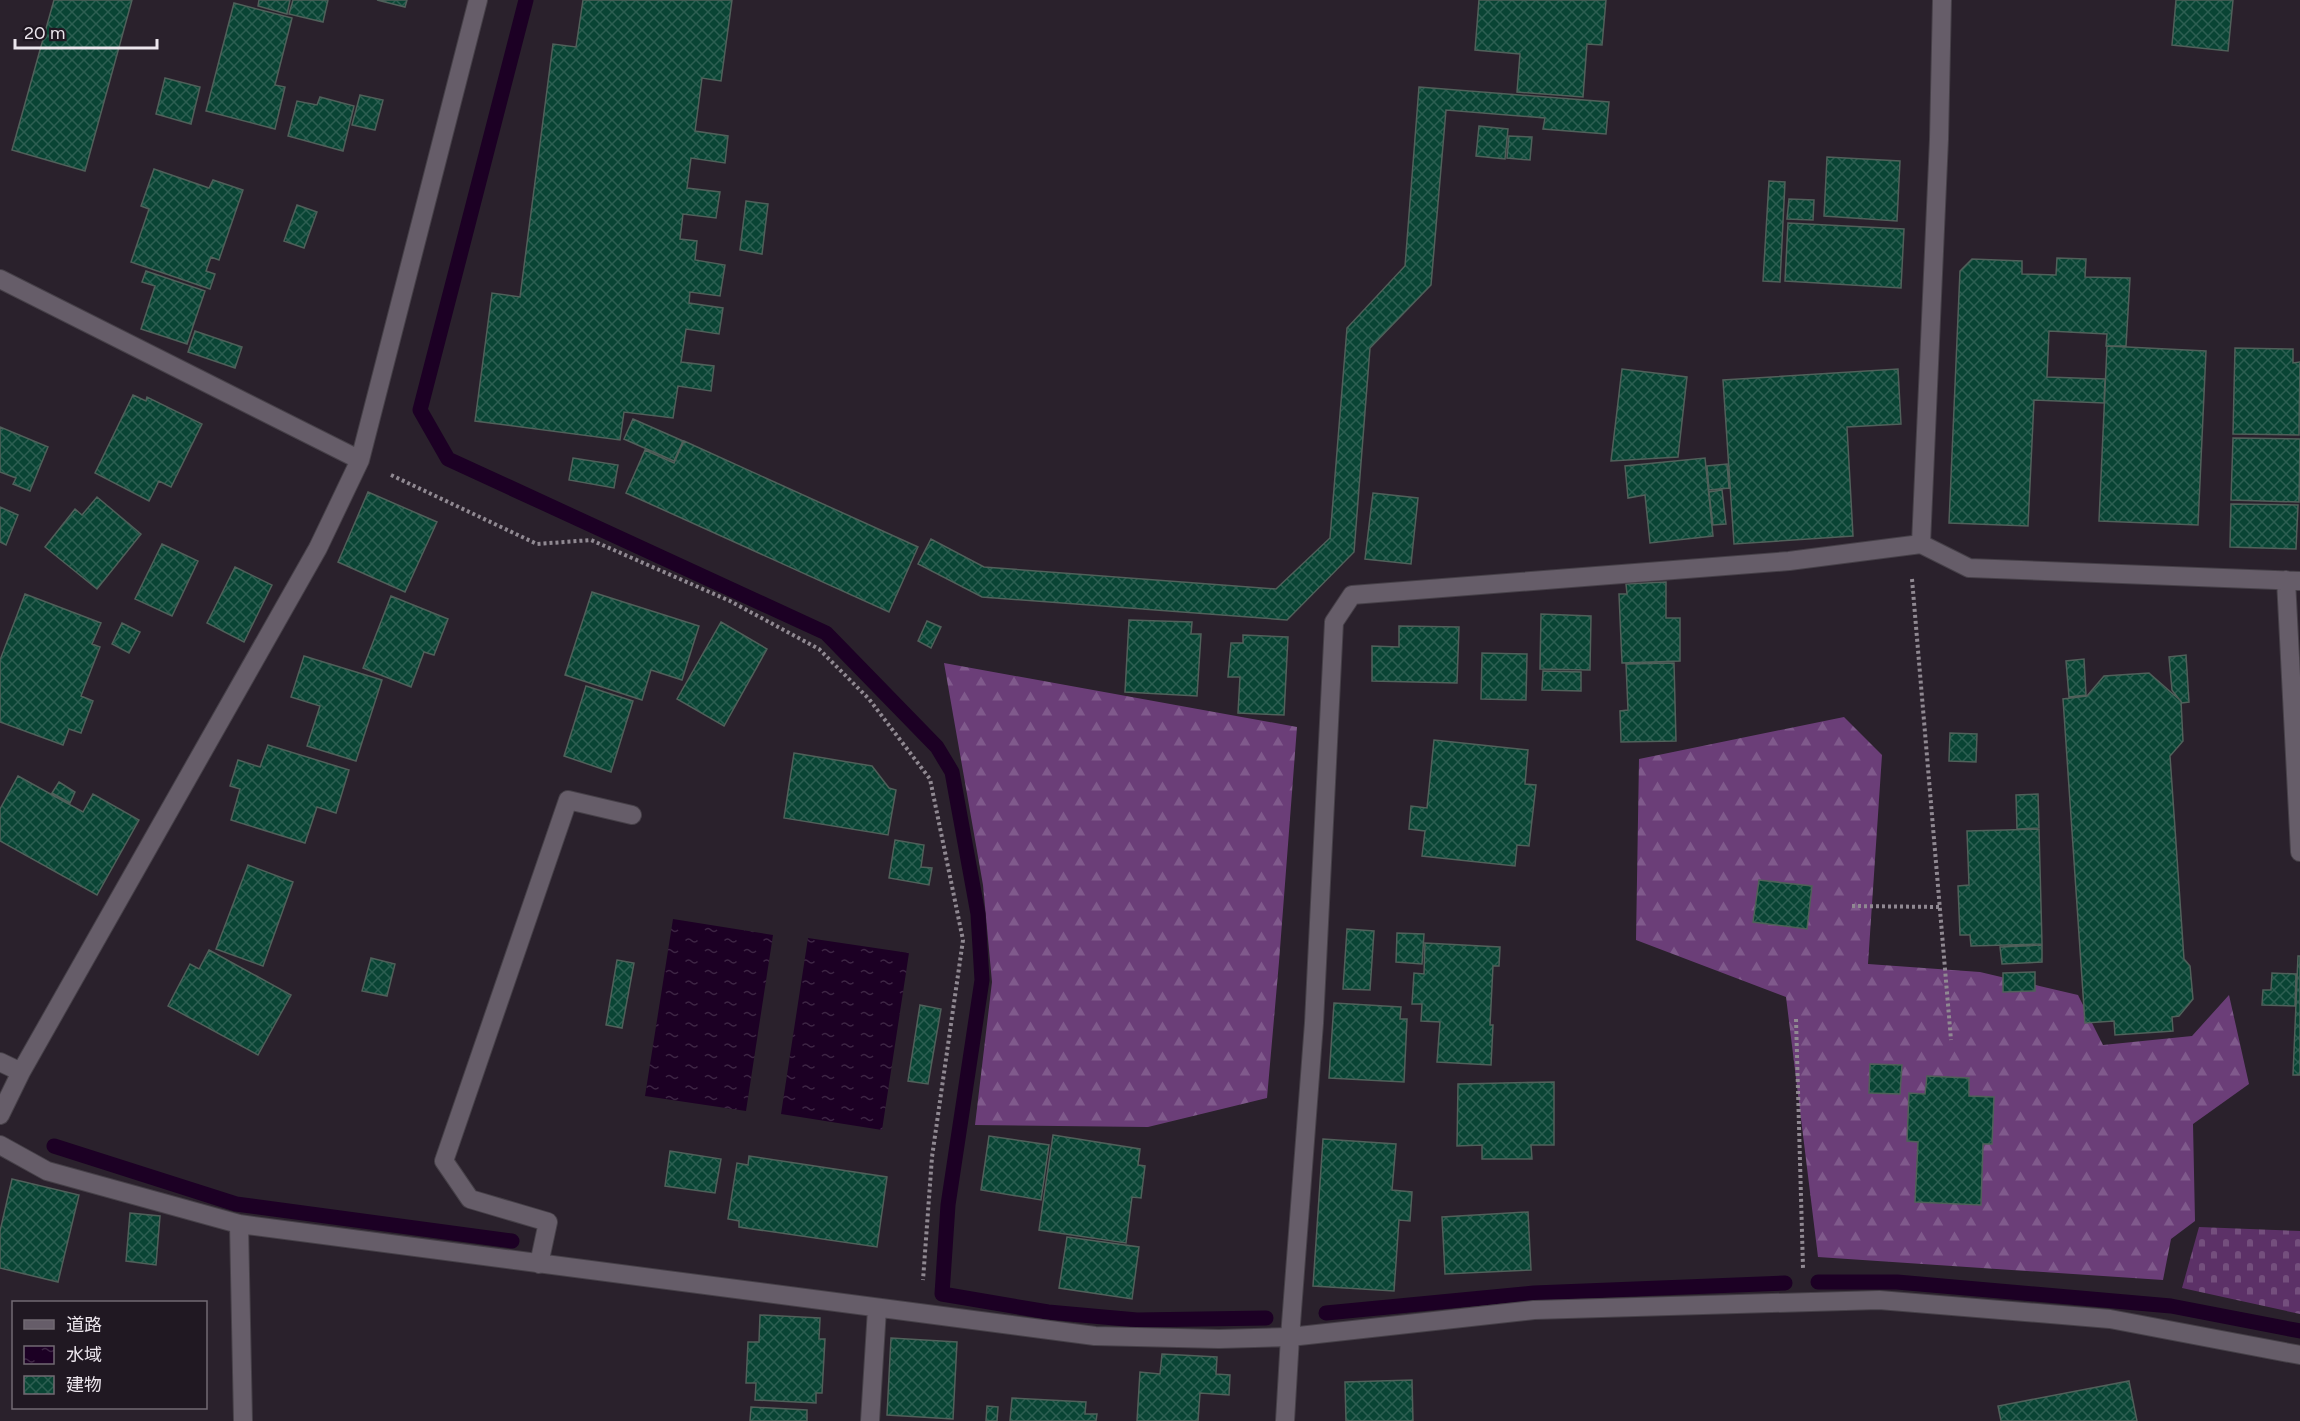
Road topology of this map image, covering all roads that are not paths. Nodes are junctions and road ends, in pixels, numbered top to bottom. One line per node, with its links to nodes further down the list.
1 (478, 0): 4 (street)
2 (1942, 0): 5 (street)
3 (0, 279): 4 (street)
4 (360, 460): 10 (street)
5 (1915, 545): 6 (street); 16 (street)
6 (2293, 581): 8 (street)
7 (632, 815): 14 (street)
8 (2300, 852)
9 (0, 1062): 10 (street)
10 (21, 1072): 11 (street)
11 (0, 1115)
12 (0, 1145): 13 (street)
13 (239, 1224): 14 (street); 18 (street)
14 (539, 1264): 15 (street)
15 (877, 1309): 16 (street); 19 (street)
16 (1290, 1337): 17 (street); 20 (street)
17 (2300, 1355)
18 (243, 1421)
19 (870, 1421)
20 (1286, 1421)

